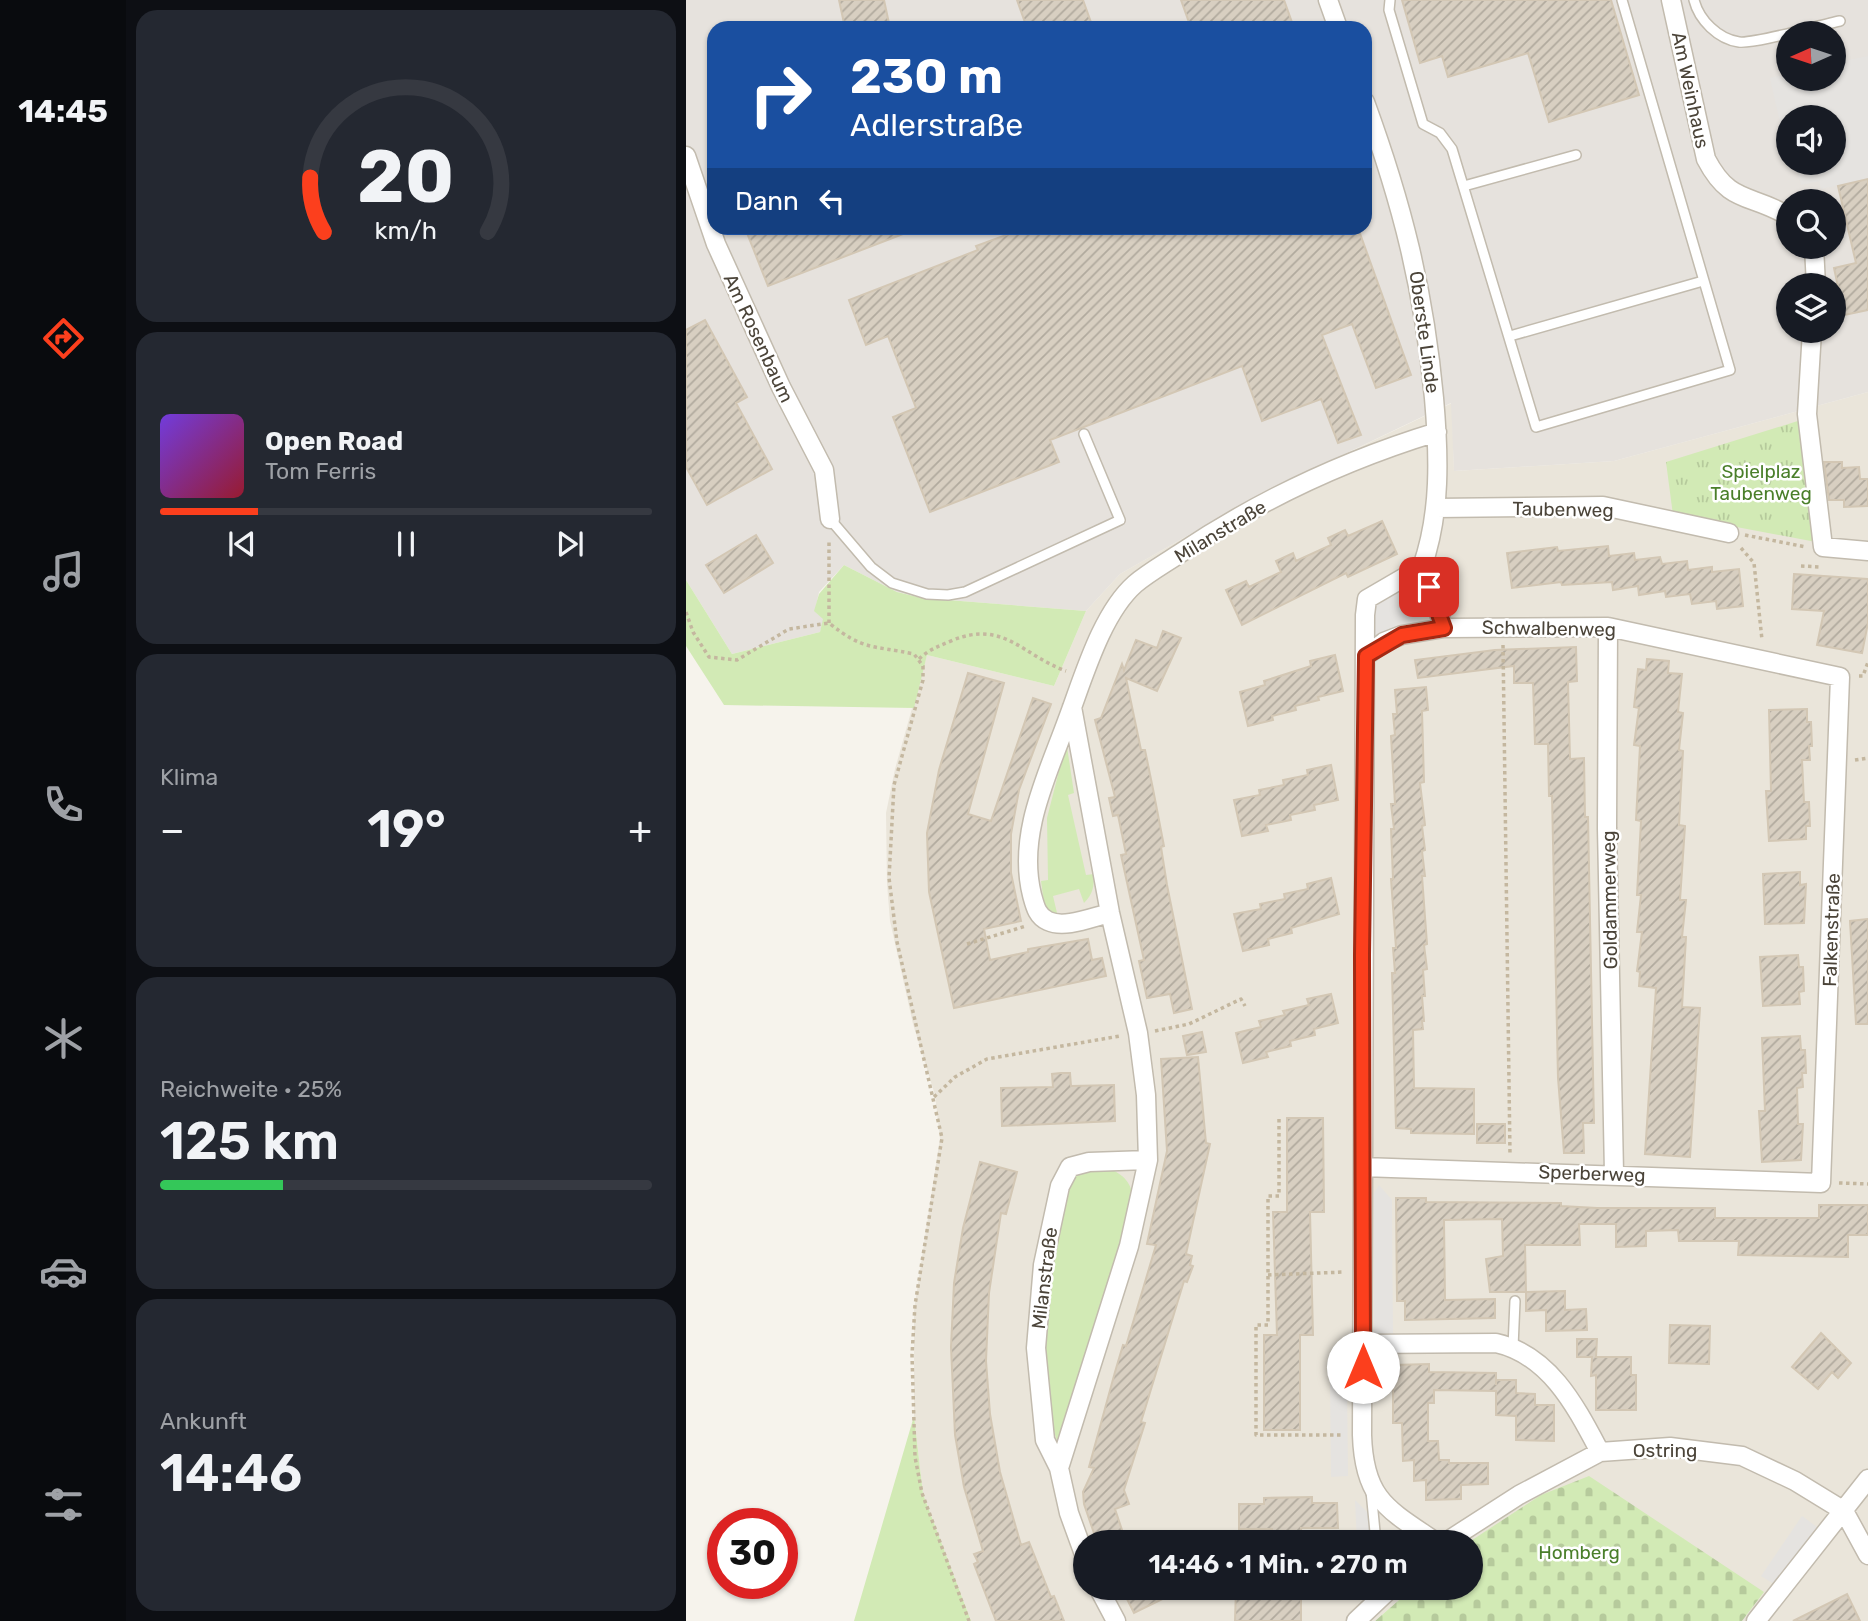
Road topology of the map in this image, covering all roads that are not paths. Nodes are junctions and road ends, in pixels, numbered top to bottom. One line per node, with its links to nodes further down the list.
1 (1328, 0): 6 (street)
2 (1390, 0): 11 (lane)
3 (1622, 0): 15 (lane)
4 (1671, 0): 12 (street, Am Weinhaus)
5 (1694, 0): 7 (lane)
6 (1336, 21)
7 (1776, 35)
8 (1372, 121): 18 (street, Oberste Linde)
9 (1576, 155): 11 (lane)
10 (686, 156): 13 (street, Am Rosenbaum)
11 (1464, 186): 16 (lane)
12 (1776, 211)
13 (707, 218)
14 (713, 235): 21 (street, Am Rosenbaum)
15 (1703, 281): 16 (lane); 16 (lane)
16 (1510, 336)
17 (1811, 343): 23 (street)
18 (1437, 432): 20 (street, Oberste Linde); 29 (street, Milanstraße)
19 (1084, 434): 21 (lane)
20 (1436, 508): 22 (street, Taubenweg); 24 (street, Oberste Linde)
21 (830, 519)
22 (1729, 533)
23 (1868, 551)
24 (1422, 567): 26 (street); 27 (street)
25 (1608, 627): 26 (street, Schwalbenweg); 28 (street, Schwalbenweg); 33 (street, Goldammerweg)
26 (1444, 628): 27 (street, Schwalbenweg)
27 (1366, 656): 32 (street)
28 (1840, 677): 34 (street, Falkenstraße)
29 (1072, 707): 30 (street); 30 (street, Milanstraße)
30 (1110, 913): 31 (street)
31 (1148, 1160): 39 (street); 39 (street, Milanstraße)
32 (1363, 1167): 33 (street, Sperberweg); 36 (street)
33 (1614, 1173): 34 (street, Sperberweg)
34 (1821, 1183)
35 (1515, 1301): 37 (lane)
36 (1363, 1344): 37 (street); 41 (street)
37 (1513, 1347): 38 (street)
38 (1600, 1452): 42 (street, Ostring); 46 (street, Ostring)
39 (1059, 1468): 43 (street, Milanstraße)
40 (1868, 1479): 42 (street)
41 (1370, 1482): 44 (lane); 45 (street)
42 (1844, 1511): 47 (street); 52 (street)
43 (1075, 1530)
44 (1375, 1530)
45 (1418, 1530)
46 (1465, 1530)
47 (1868, 1555)
48 (1105, 1600): 50 (street)
49 (1376, 1600): 51 (street)
50 (1116, 1621)
51 (1356, 1621)
52 (1756, 1621)

